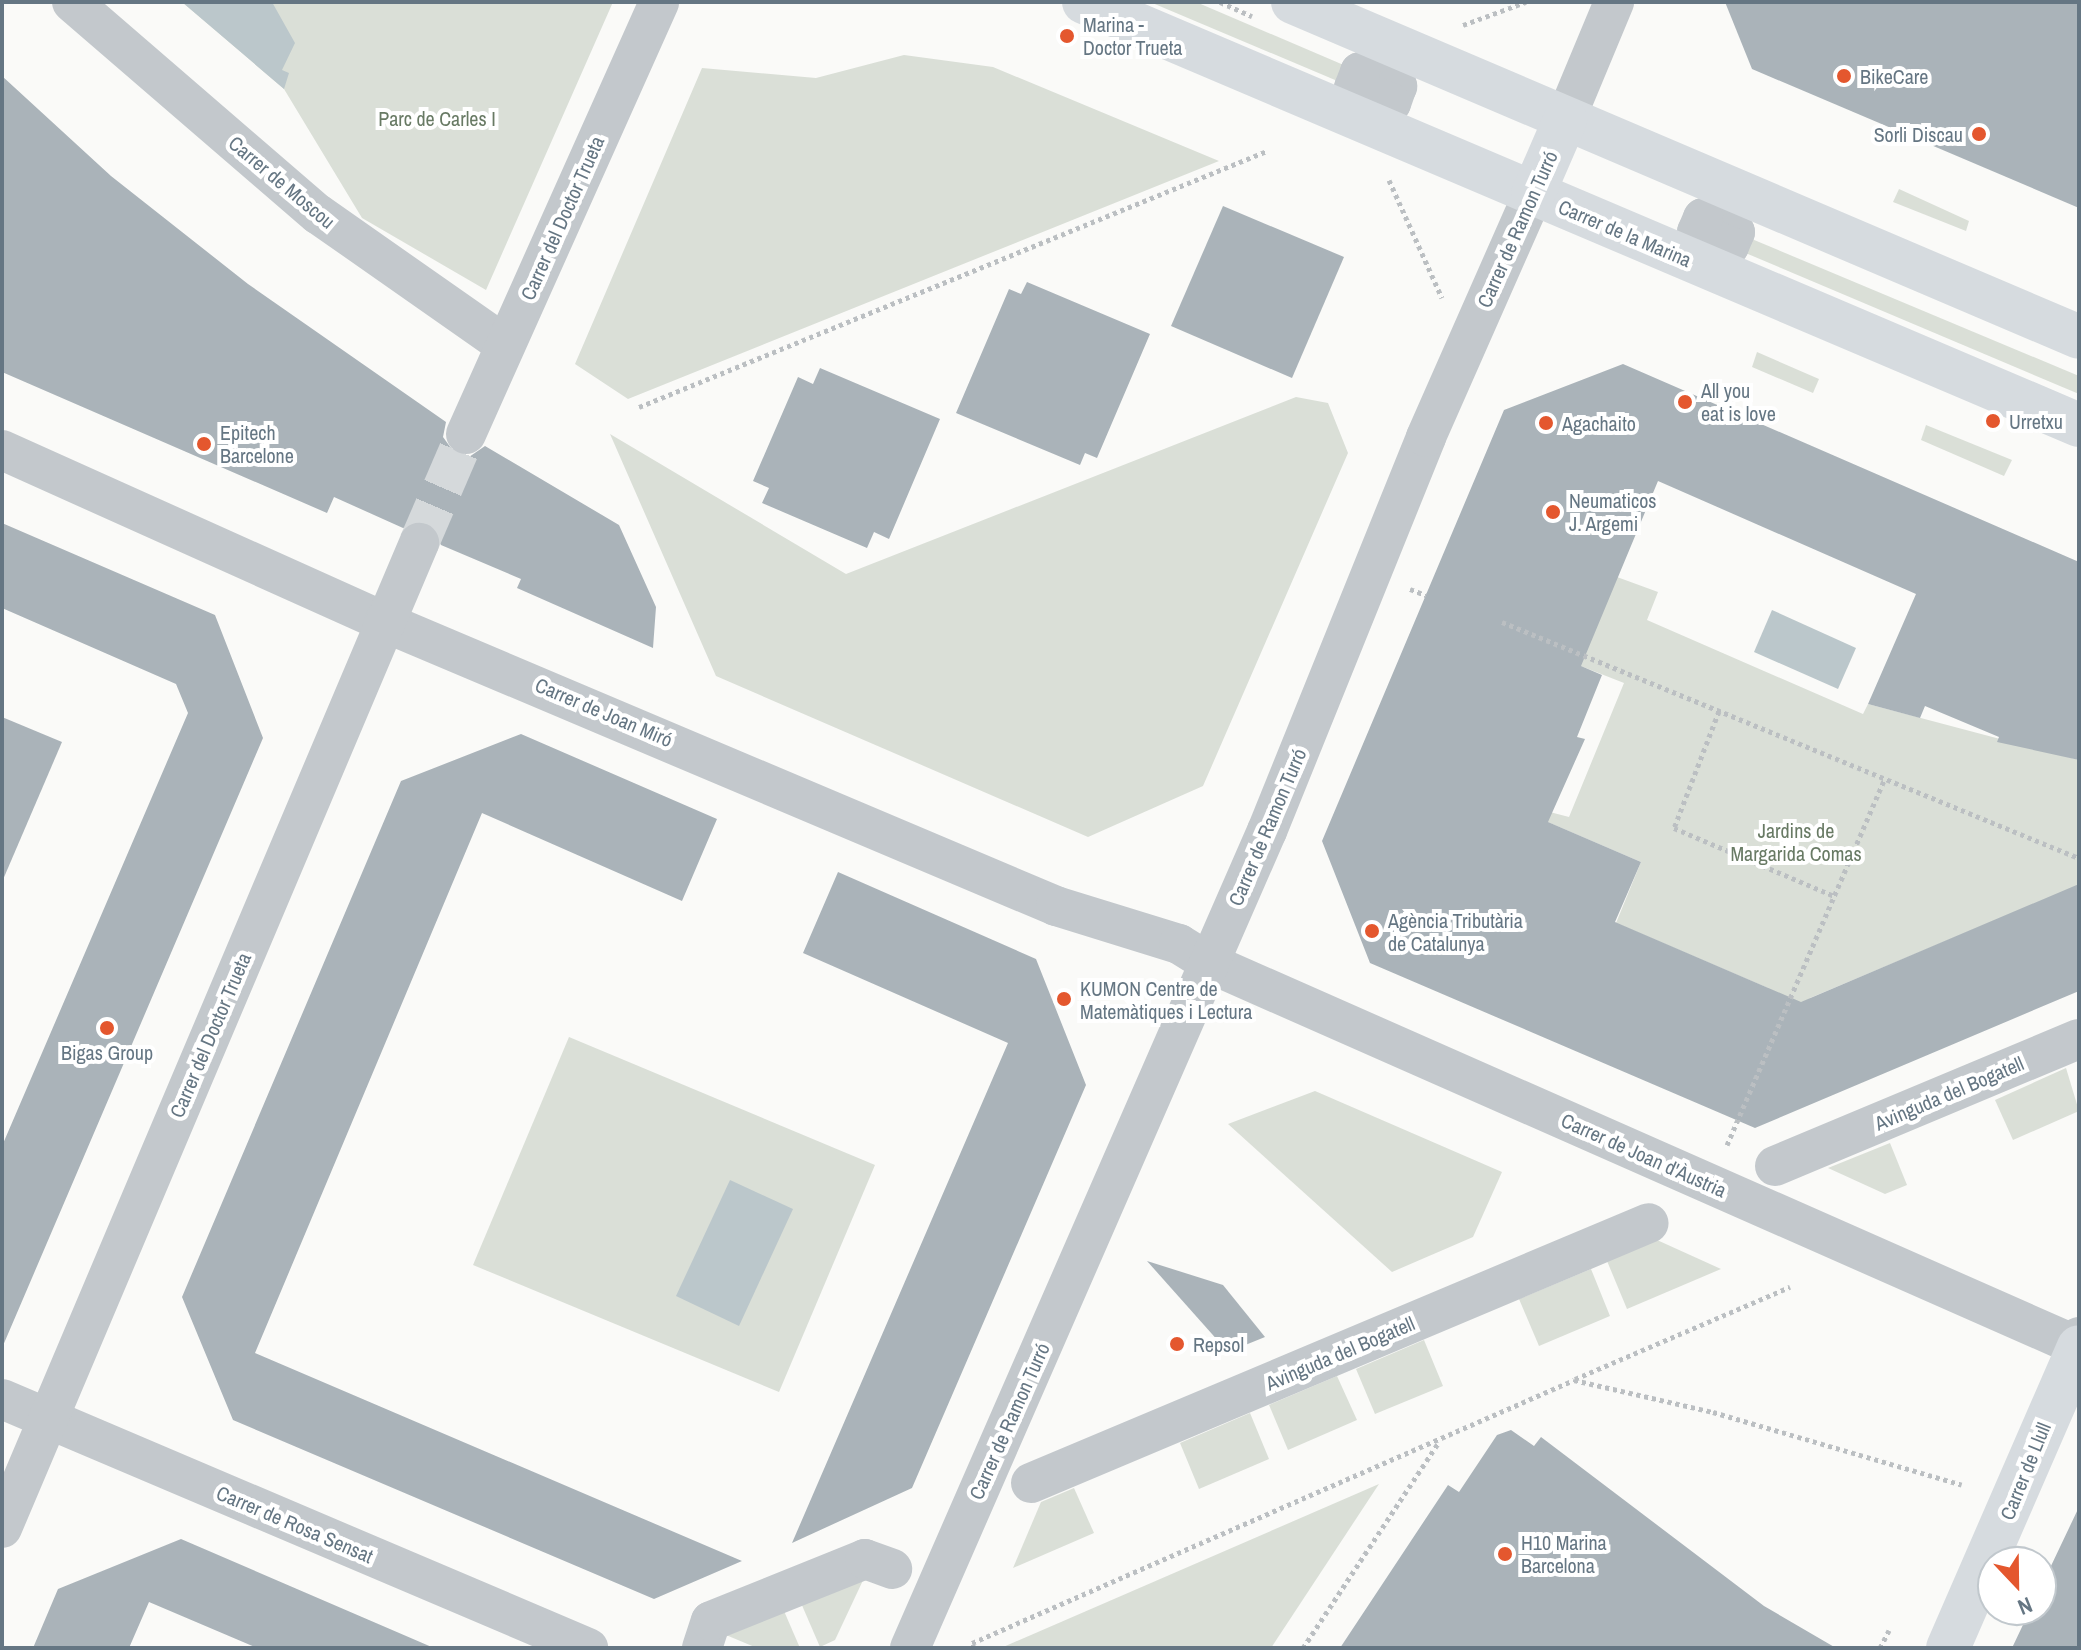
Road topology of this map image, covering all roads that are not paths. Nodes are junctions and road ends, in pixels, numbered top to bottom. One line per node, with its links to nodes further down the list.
1 (72, 2): 9 (street, Carrer de Moscou)
2 (659, 2): 9 (street, Carrer del Doctor Trueta)
3 (1084, 2): 7 (street, Carrer de la Marina)
4 (1293, 2): 6 (street)
5 (1614, 2): 6 (street, Carrer de Ramon Turró)
6 (1565, 120): 7 (street, Carrer de Ramon Turró); 8 (street)
7 (1533, 194): 10 (street, Carrer de la Marina); 15 (street, Carrer de Ramon Turró)
8 (2079, 337)
9 (505, 345): 11 (street, Carrer del Doctor Trueta)
10 (2079, 425)
11 (466, 434)
12 (2, 450): 14 (street, Carrer de Joan Miró)
13 (419, 543): 14 (street, Carrer del Doctor Trueta)
14 (384, 622): 15 (street, Carrer de Joan Miró); 21 (street, Carrer del Doctor Trueta)
15 (1209, 963): 19 (street, Carrer de Joan d'Àustria); 27 (street, Carrer de Ramon Turró)
16 (2079, 1039): 17 (street, Avinguda del Bogatell)
17 (1775, 1166)
18 (1649, 1223): 22 (street, Avinguda del Bogatell)
19 (2078, 1343): 28 (street, Carrer de Llull)
20 (2, 1399): 21 (street, Carrer de Rosa Sensat)
21 (47, 1418): 23 (street, Carrer del Doctor Trueta); 25 (street, Carrer de Rosa Sensat)
22 (1031, 1483)
23 (2, 1528)
24 (892, 1569): 26 (street)
25 (588, 1648)
26 (702, 1648)
27 (910, 1648)
28 (1948, 1648)

